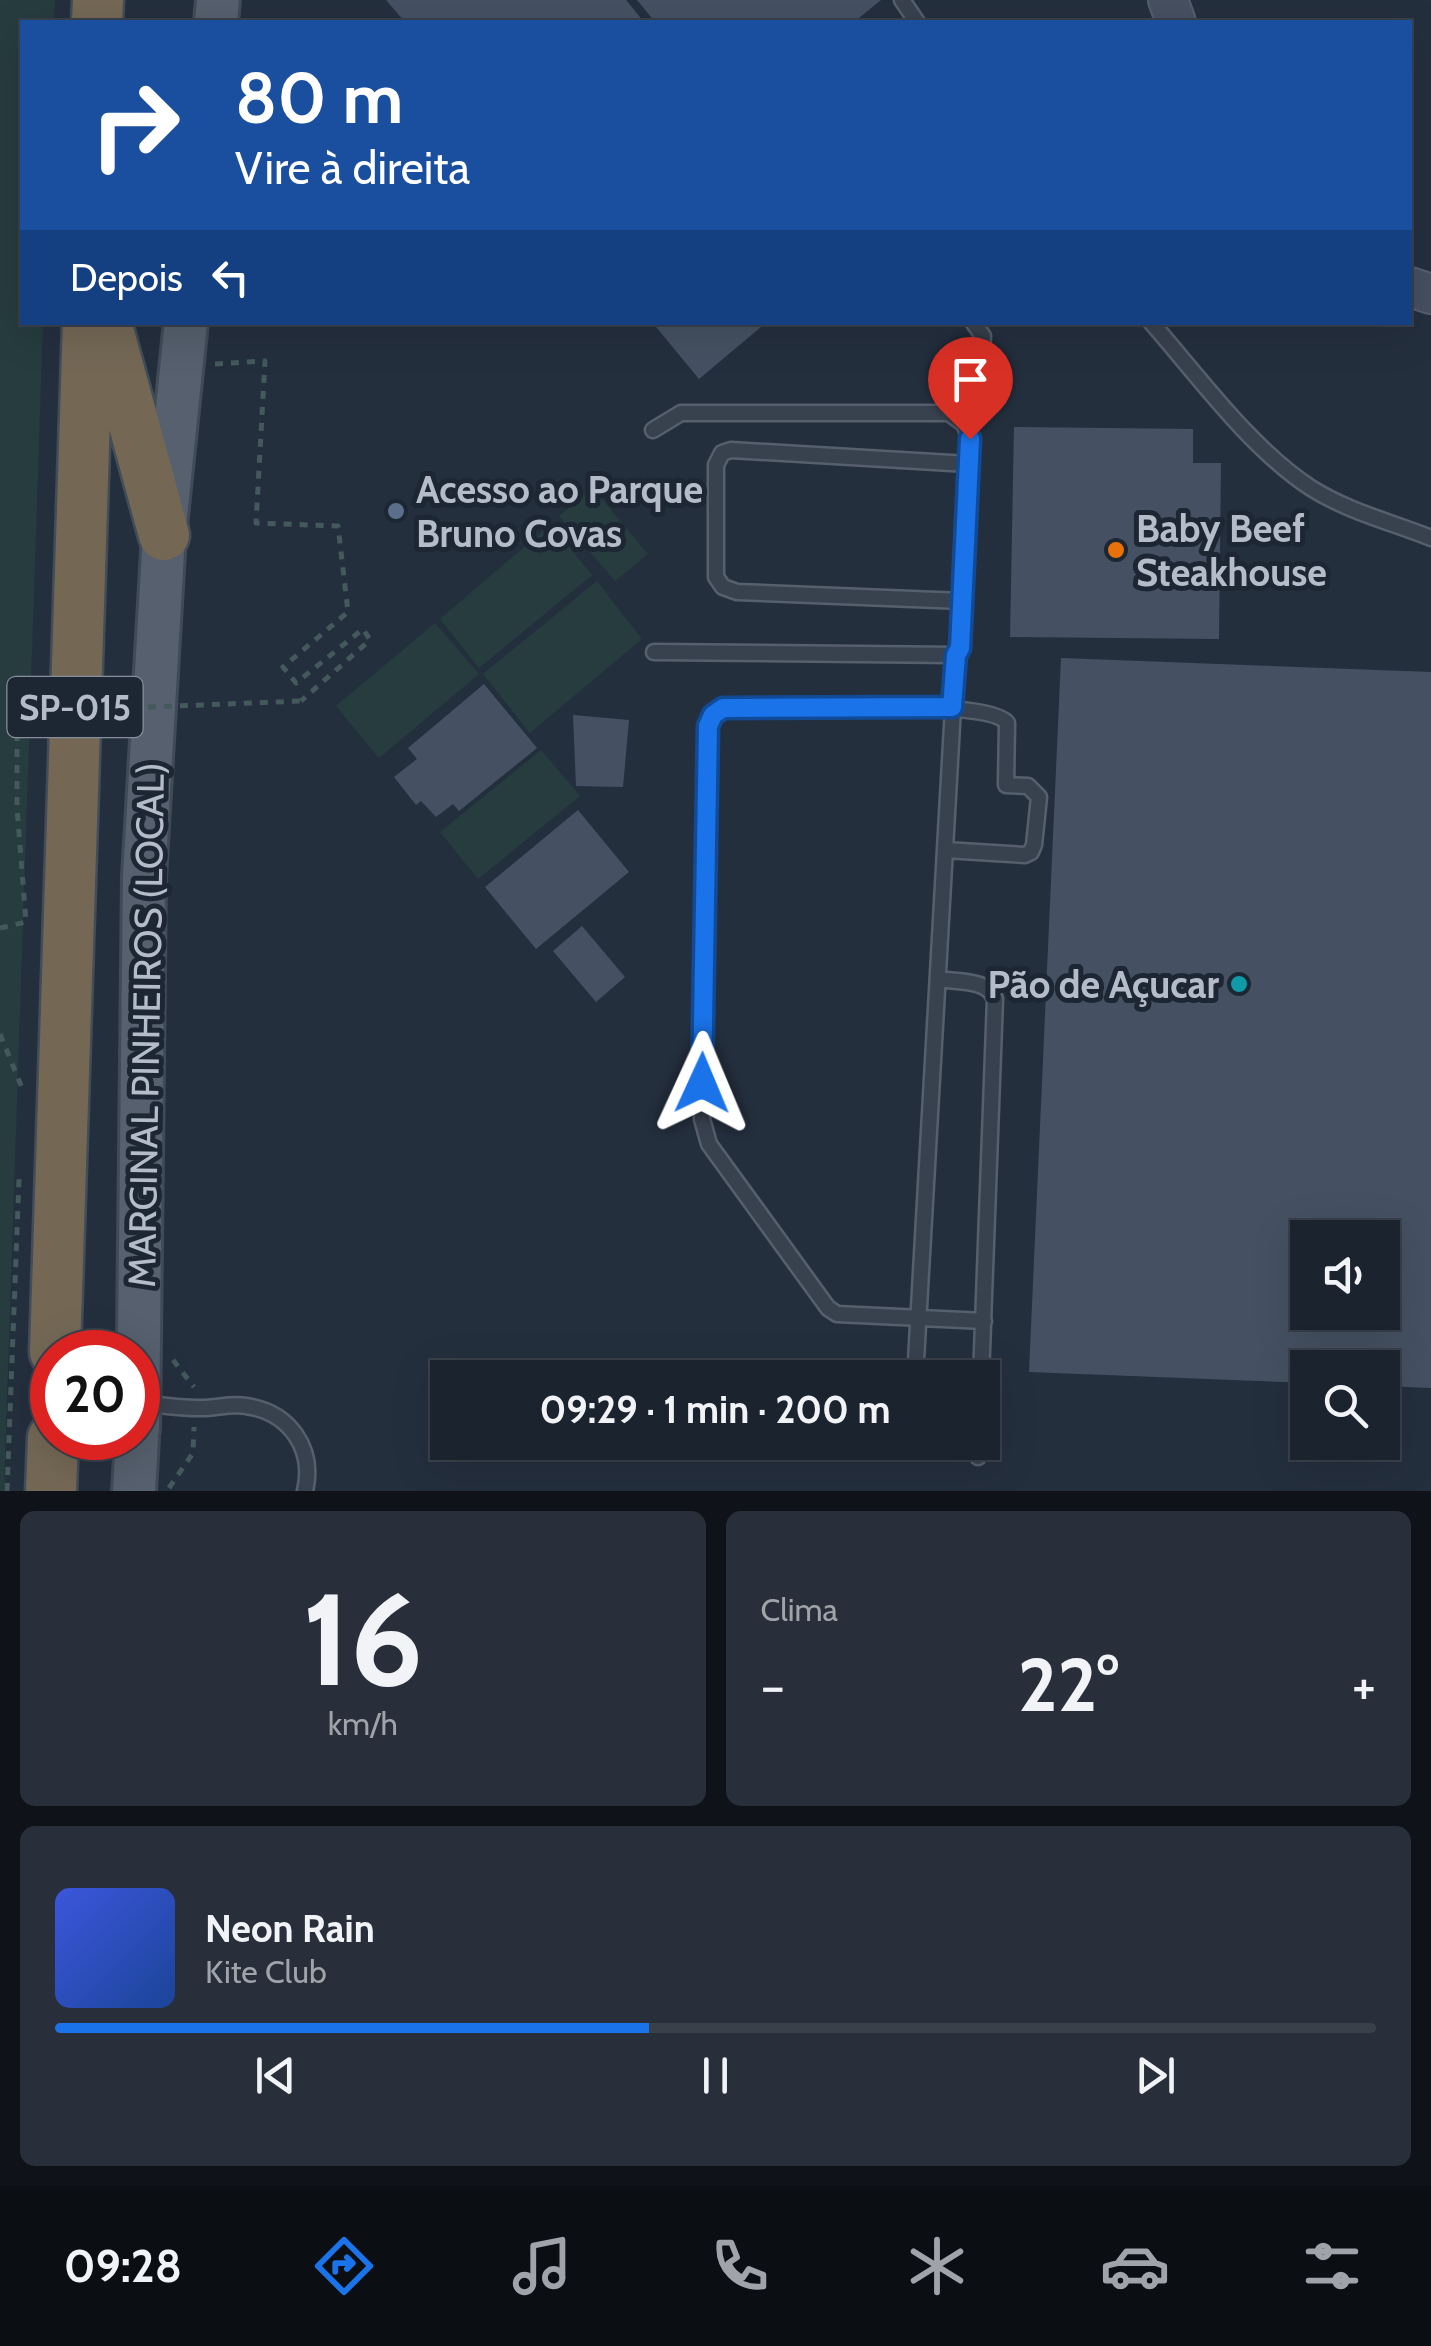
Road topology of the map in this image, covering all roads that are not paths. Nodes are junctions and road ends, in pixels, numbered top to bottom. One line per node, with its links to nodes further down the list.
1 (88, 325): 19 (highway, SP-015)
2 (107, 325): 9 (highway)
3 (186, 325): 9 (main road, MARGINAL PINHEIROS (LOCAL))
4 (975, 325): 6 (lane)
5 (1154, 325): 10 (lane)
6 (964, 424): 7 (lane); 8 (lane)
7 (652, 430)
8 (968, 464): 11 (lane); 11 (lane)
9 (164, 534): 20 (main road, MARGINAL PINHEIROS (LOCAL))
10 (1431, 538)
11 (962, 601): 13 (lane)
12 (654, 652): 13 (lane)
13 (956, 655): 14 (lane)
14 (952, 707): 15 (lane); 15 (lane); 17 (lane)
15 (945, 850): 16 (lane)
16 (938, 980): 17 (lane); 18 (lane)
17 (919, 1319): 18 (lane); 21 (lane)
18 (984, 1321): 22 (lane)
19 (56, 1330)
20 (140, 1330)
21 (916, 1360)
22 (982, 1360)
23 (160, 1404): 28 (lane)
24 (53, 1460): 26 (highway)
25 (136, 1460): 27 (main road)
26 (52, 1491)
27 (134, 1491)
28 (305, 1491)

